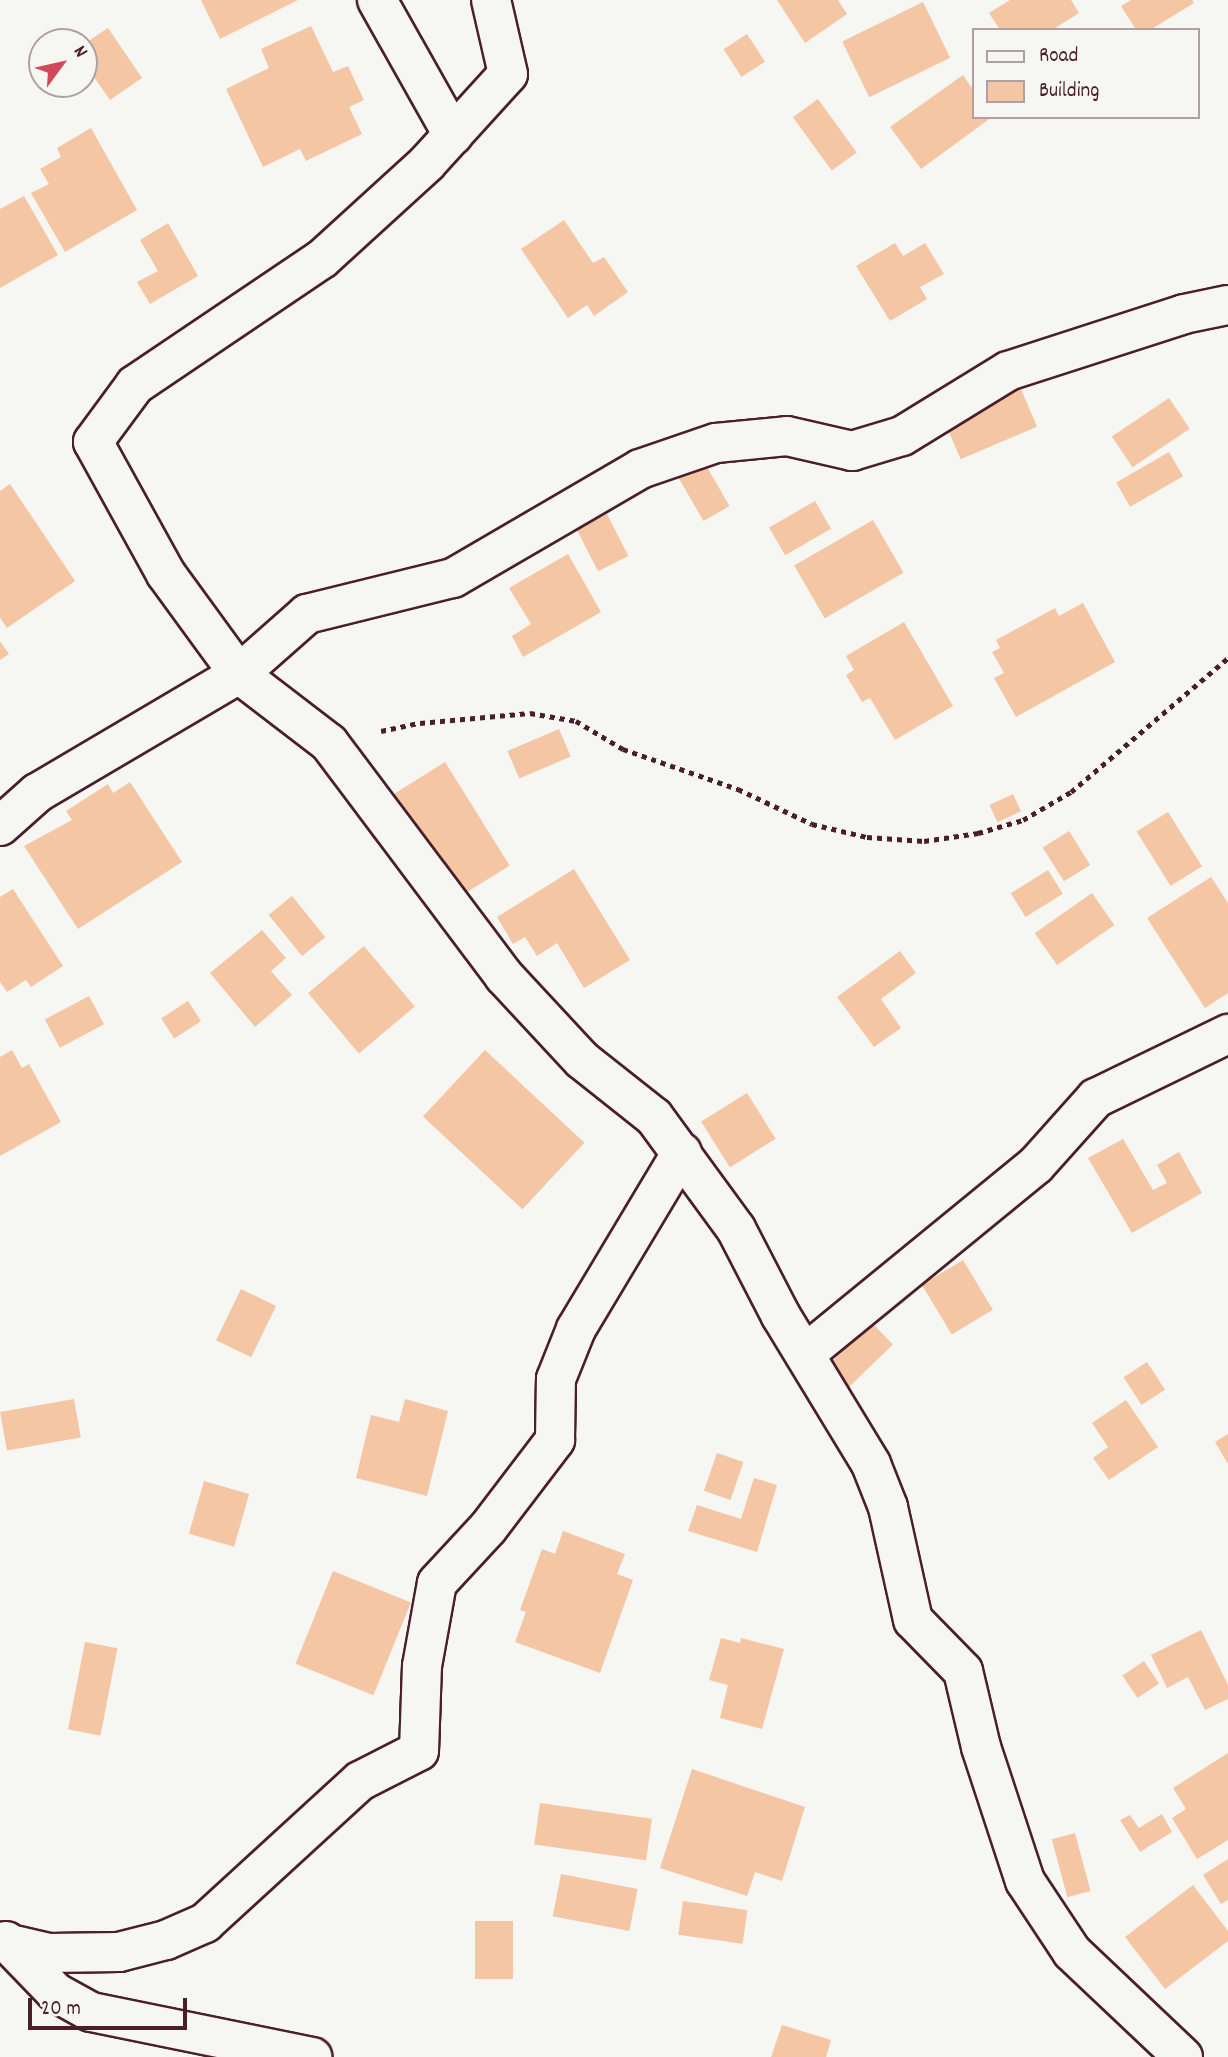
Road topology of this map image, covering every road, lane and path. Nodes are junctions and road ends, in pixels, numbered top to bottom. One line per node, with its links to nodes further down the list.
1 (377, 0): 3 (street)
2 (491, 0): 3 (street)
3 (453, 135): 6 (street)
4 (1228, 305): 6 (street)
5 (1228, 658): 7 (path)
6 (239, 674): 7 (street); 8 (street)
7 (329, 743): 10 (street)
8 (0, 826)
9 (1228, 1034): 11 (street)
10 (682, 1152): 11 (street); 12 (street)
11 (805, 1354): 14 (street)
12 (5, 1940): 13 (street)
13 (312, 2057)
14 (1183, 2057)

